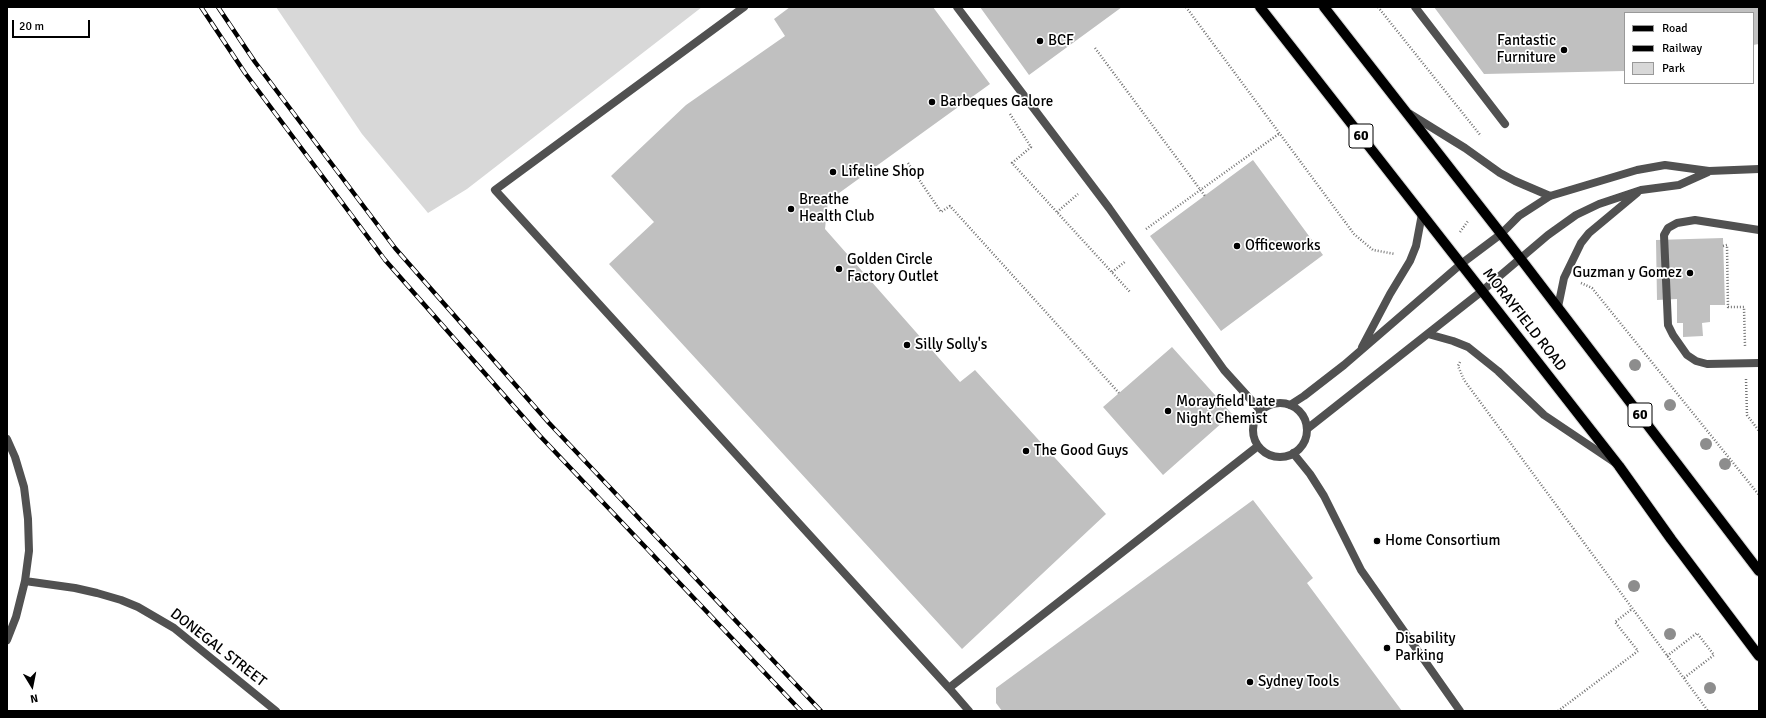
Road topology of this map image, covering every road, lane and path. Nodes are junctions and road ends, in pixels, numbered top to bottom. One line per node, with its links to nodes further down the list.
1 (744, 7): 50 (street)
2 (957, 7): 36 (street)
3 (1260, 7): 19 (main road, MORAYFIELD ROAD / 60)
4 (1324, 7): 7 (main road, 60)
5 (1415, 7): 9 (street)
6 (1095, 48): 14 (path)
7 (1406, 112): 17 (street); 18 (main road, 60)
8 (1010, 114): 28 (path)
9 (1505, 124)
10 (1280, 133): 14 (path)
11 (908, 163): 34 (path)
12 (1759, 169): 13 (street)
13 (1709, 171): 15 (street); 17 (street)
14 (1200, 190): 16 (path); 21 (path)
15 (1641, 190): 25 (street); 29 (street)
16 (1204, 196)
17 (1550, 196): 22 (street)
18 (1479, 206): 22 (main road, 60); 24 (path)
19 (1422, 214): 24 (main road, MORAYFIELD ROAD / 60); 31 (street)
20 (1759, 230): 32 (street)
21 (1142, 231)
22 (1501, 234): 25 (main road, 60); 26 (street)
23 (1723, 246): 32 (path)
24 (1448, 247): 26 (main road, MORAYFIELD ROAD / 60)
25 (1520, 258): 27 (street); 29 (main road, 60)
26 (1461, 264): 27 (main road, MORAYFIELD ROAD / 60); 31 (street)
27 (1482, 291): 30 (street); 42 (main road, MORAYFIELD ROAD / 60)
28 (1130, 292)
29 (1558, 307): 43 (main road, 60)
30 (1428, 334): 37 (street); 42 (street)
31 (1360, 351): 35 (street)
32 (1746, 363): 33 (street); 38 (path)
33 (1759, 363)
34 (1119, 393)
35 (1290, 405): 36 (street); 37 (street)
36 (1261, 411): 40 (street)
37 (1307, 429): 41 (street)
38 (1759, 431)
39 (7, 440): 44 (street)
40 (1258, 446): 41 (street); 50 (street)
41 (1293, 453): 53 (street)
42 (1619, 466): 48 (main road, MORAYFIELD ROAD / 60)
43 (1759, 571)
44 (25, 581): 46 (street); 51 (street, DONEGAL STREET)
45 (1632, 609): 54 (path)
46 (7, 640)
47 (1667, 656): 49 (path)
48 (1759, 656)
49 (1684, 678)
50 (948, 688): 52 (street)
51 (276, 711)
52 (969, 711)
53 (1460, 711)
54 (1558, 711)

